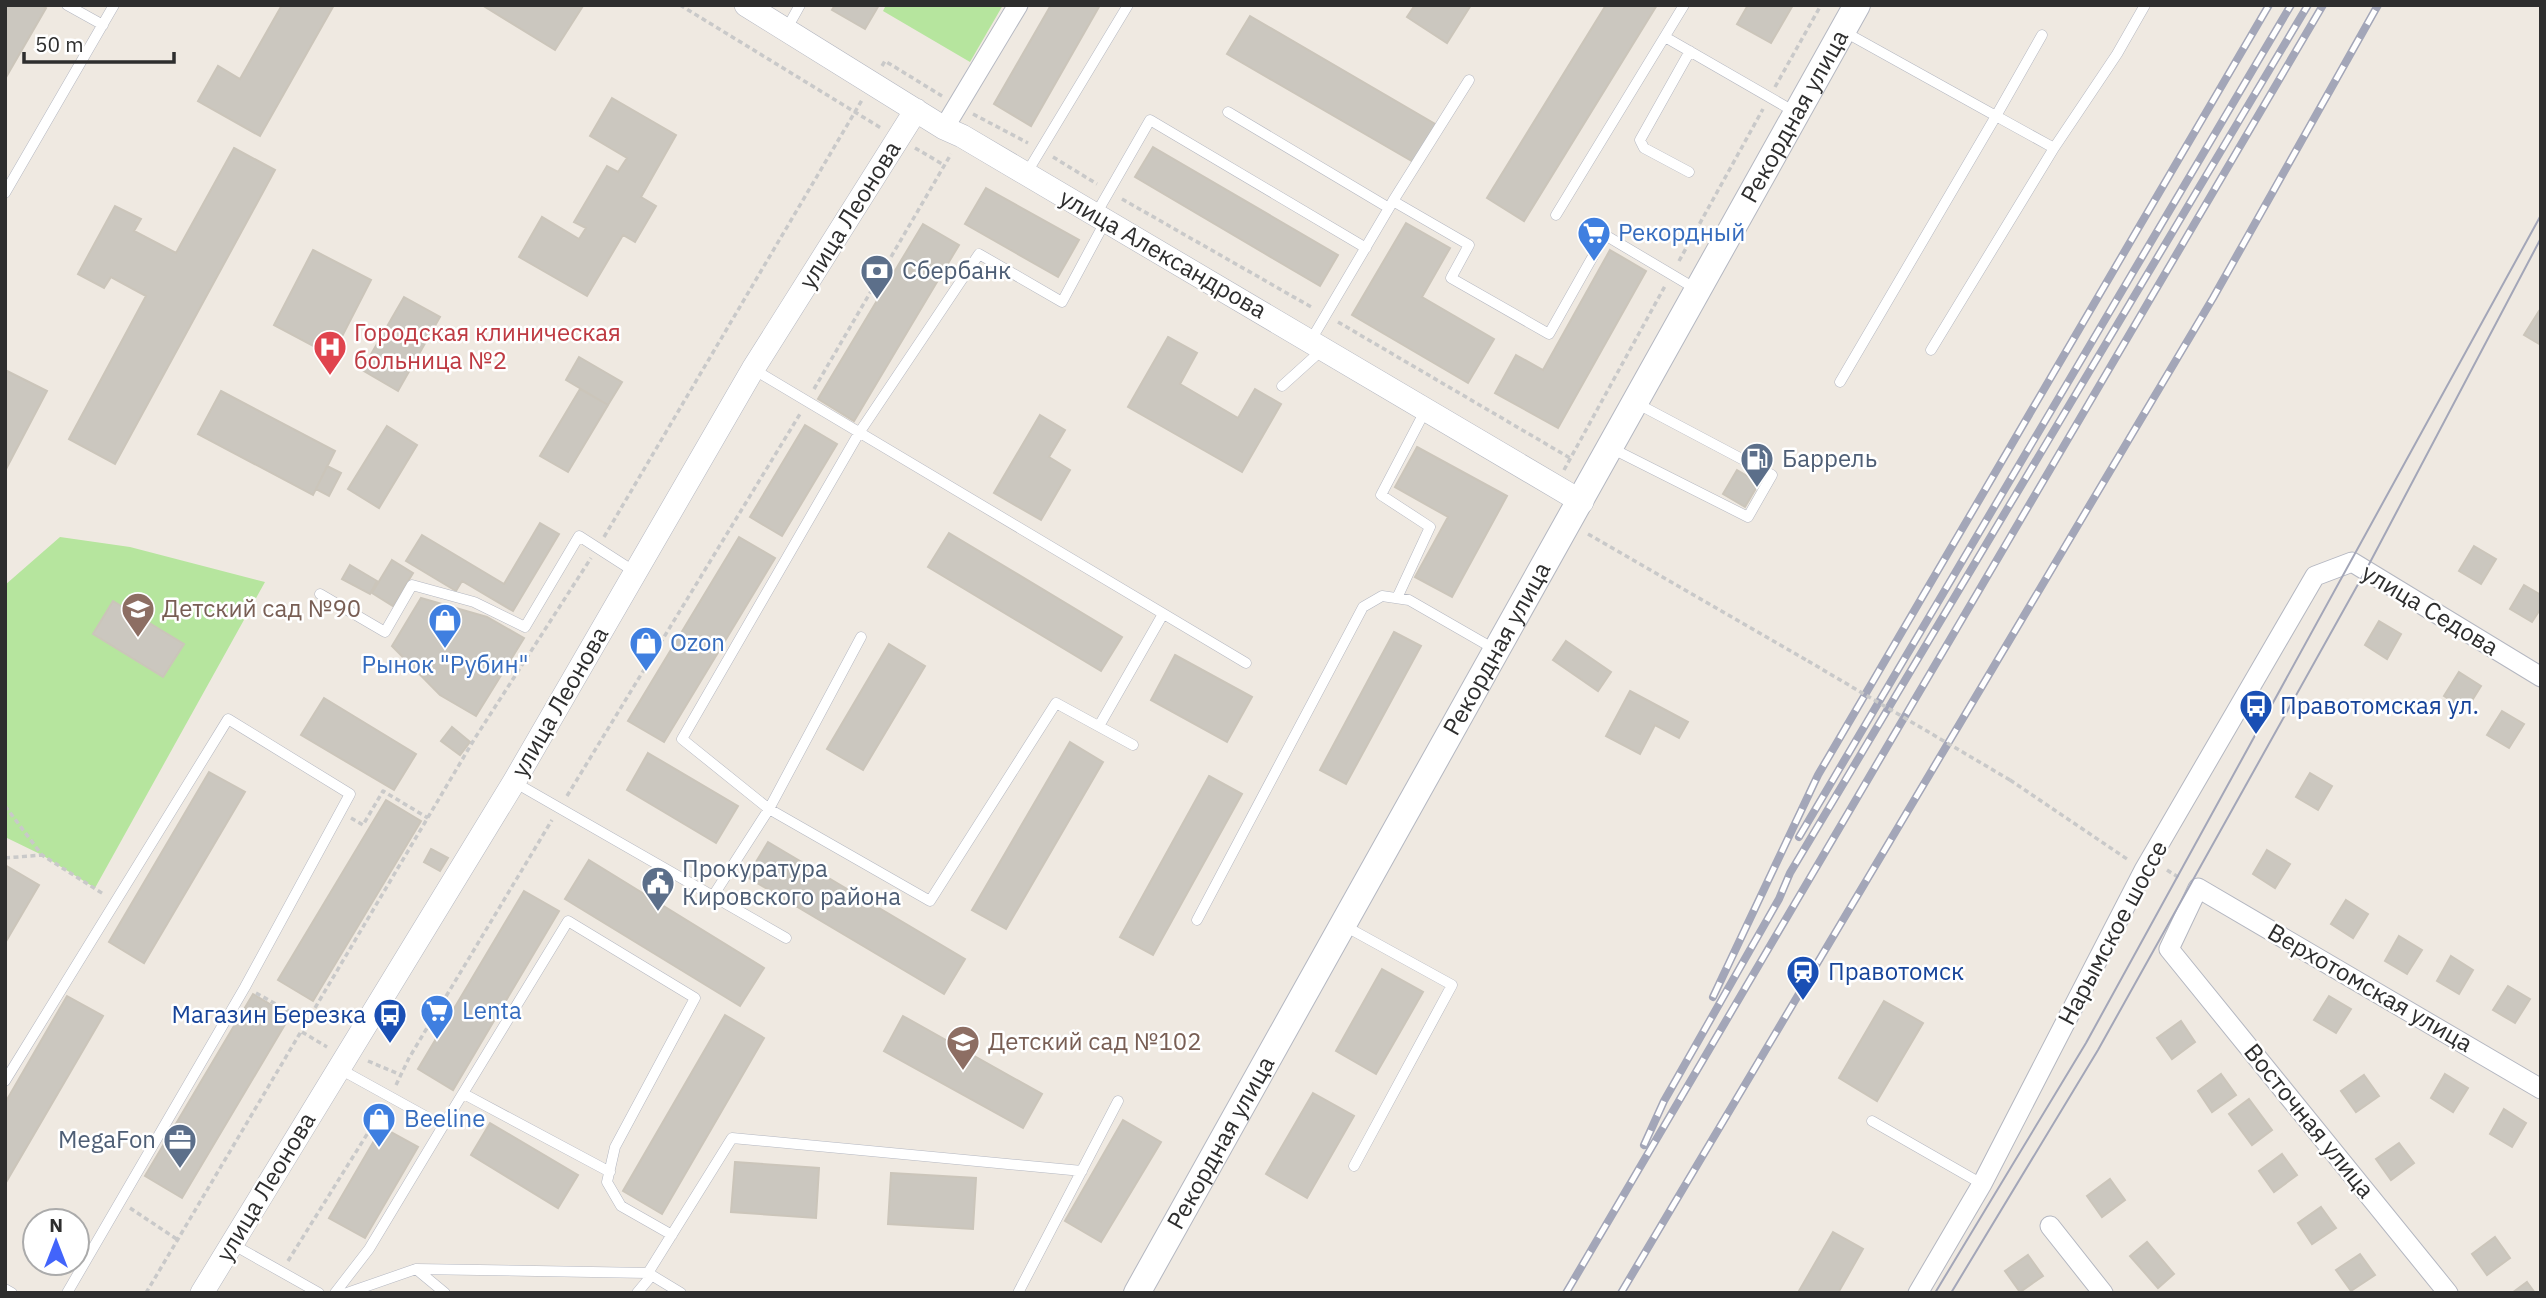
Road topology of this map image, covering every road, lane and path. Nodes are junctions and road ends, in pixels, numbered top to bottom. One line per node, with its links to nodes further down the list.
1 (67, 5): 11 (lane)
2 (114, 5): 11 (lane)
3 (680, 5): 22 (path)
4 (746, 5): 12 (street, улица Александрова)
5 (800, 5): 12 (lane)
6 (1018, 5): 20 (street)
7 (1128, 5): 28 (lane)
8 (1684, 5): 15 (lane)
9 (1857, 5): 13 (main road, Рекордная улица)
10 (2144, 5): 27 (lane)
11 (103, 25): 33 (lane)
12 (785, 31): 19 (street, улица Александрова)
13 (1842, 31): 23 (main road, Рекордная улица); 24 (lane)
14 (2042, 34): 24 (lane)
15 (1665, 37): 16 (lane); 35 (lane)
16 (1690, 51): 23 (lane); 30 (lane)
17 (885, 61): 20 (path)
18 (1469, 80): 34 (lane)
19 (916, 110): 25 (street, улица Александрова); 26 (street, улица Леонова)
20 (967, 110): 25 (street); 25 (path); 28 (path)
21 (1228, 112): 34 (lane)
22 (855, 113): 26 (path); 52 (path)
23 (1796, 113): 38 (main road, Рекордная улица)
24 (1996, 116): 27 (lane); 43 (lane)
25 (953, 132): 29 (path); 31 (street, улица Александрова)
26 (898, 138): 29 (path); 42 (street, улица Леонова)
27 (2054, 148): 41 (lane)
28 (1041, 150): 31 (lane); 32 (path)
29 (944, 165): 45 (path)
30 (1689, 172)
31 (1026, 175): 36 (street, улица Александрова)
32 (1109, 191): 36 (lane); 37 (lane); 39 (path)
33 (5, 193)
34 (1391, 204): 37 (lane); 38 (lane)
35 (1556, 215)
36 (1101, 218): 40 (street, улица Александрова); 48 (lane)
37 (1366, 248): 39 (lane)
38 (1699, 291): 46 (main road, Рекордная улица)
39 (1325, 315): 40 (lane); 50 (path)
40 (1317, 344): 44 (lane); 47 (street, улица Александрова)
41 (1931, 349)
42 (753, 369): 45 (lane); 53 (street, улица Леонова)
43 (1840, 382)
44 (1282, 386)
45 (807, 401): 48 (lane); 67 (path)
46 (1635, 403): 49 (main road, Рекордная улица); 49 (lane)
47 (1425, 411): 51 (street, улица Александрова); 56 (lane)
48 (859, 433): 57 (lane); 68 (lane)
49 (1611, 448): 51 (main road, Рекордная улица)
50 (1570, 458)
51 (1581, 502): 60 (main road, Рекордная улица)
52 (598, 548): 53 (lane); 55 (lane); 70 (path)
53 (636, 572): 65 (street, улица Леонова)
54 (2315, 576): 62 (street, улица Седова); 73 (street, Нарымское шоссе)
55 (320, 594)
56 (1397, 598): 60 (lane); 77 (lane)
57 (1163, 614): 61 (lane); 63 (lane)
58 (1766, 636): 73 (path, bridge)
59 (861, 637): 68 (lane)
60 (1497, 651): 78 (main road, Рекордная улица)
61 (1246, 663)
62 (2541, 677)
63 (1100, 726): 64 (lane); 68 (lane)
64 (1133, 745)
65 (514, 782): 67 (lane); 83 (street, улица Леонова)
66 (5, 806): 71 (path)
67 (559, 808): 75 (lane); 84 (path)
68 (769, 809): 75 (lane)
69 (341, 811): 70 (path); 76 (lane); 80 (lane)
70 (428, 818): 81 (path)
71 (42, 855): 72 (path); 76 (path)
72 (5, 858)
73 (2144, 870): 74 (path); 95 (street, Нарымское шоссе)
74 (2198, 888): 86 (street, Верхотомская улица); 119 (street, Восточная улица)
75 (713, 896): 79 (lane)
76 (116, 902): 85 (lane)
77 (1197, 920)
78 (1342, 925): 92 (lane); 116 (main road, Рекордная улица)
79 (786, 938)
80 (246, 987): 81 (path); 96 (lane)
81 (308, 1022): 99 (path)
82 (376, 1063): 84 (path)
83 (338, 1068): 88 (lane); 100 (street, улица Леонова)
84 (401, 1075): 88 (path)
85 (5, 1081)
86 (2541, 1089)
87 (464, 1094): 91 (lane); 94 (lane); 94 (lane)
88 (391, 1097): 91 (lane); 102 (path)
89 (1118, 1101): 93 (lane)
90 (1872, 1121): 95 (lane)
91 (443, 1126): 110 (lane)
92 (1354, 1166)
93 (1082, 1171): 98 (lane); 115 (lane)
94 (610, 1172): 98 (lane)
95 (1982, 1184): 117 (street, Нарымское шоссе)
96 (120, 1202): 99 (path); 106 (lane)
97 (2050, 1226): 118 (street)
98 (672, 1235): 103 (lane)
99 (178, 1240): 107 (path)
100 (232, 1244): 102 (lane); 108 (street, улица Леонова)
101 (416, 1269): 103 (lane); 111 (lane); 112 (lane)
102 (282, 1272): 109 (lane)
103 (650, 1274): 113 (lane); 114 (lane)
104 (5, 1289): 105 (lane)
105 (12, 1293)
106 (67, 1293)
107 (146, 1293)
108 (202, 1293)
109 (319, 1293)
110 (335, 1293)
111 (347, 1293)
112 (445, 1293)
113 (638, 1293)
114 (681, 1293)
115 (1018, 1293)
116 (1138, 1293)
117 (1918, 1293)
118 (2104, 1293)
119 (2448, 1293)

